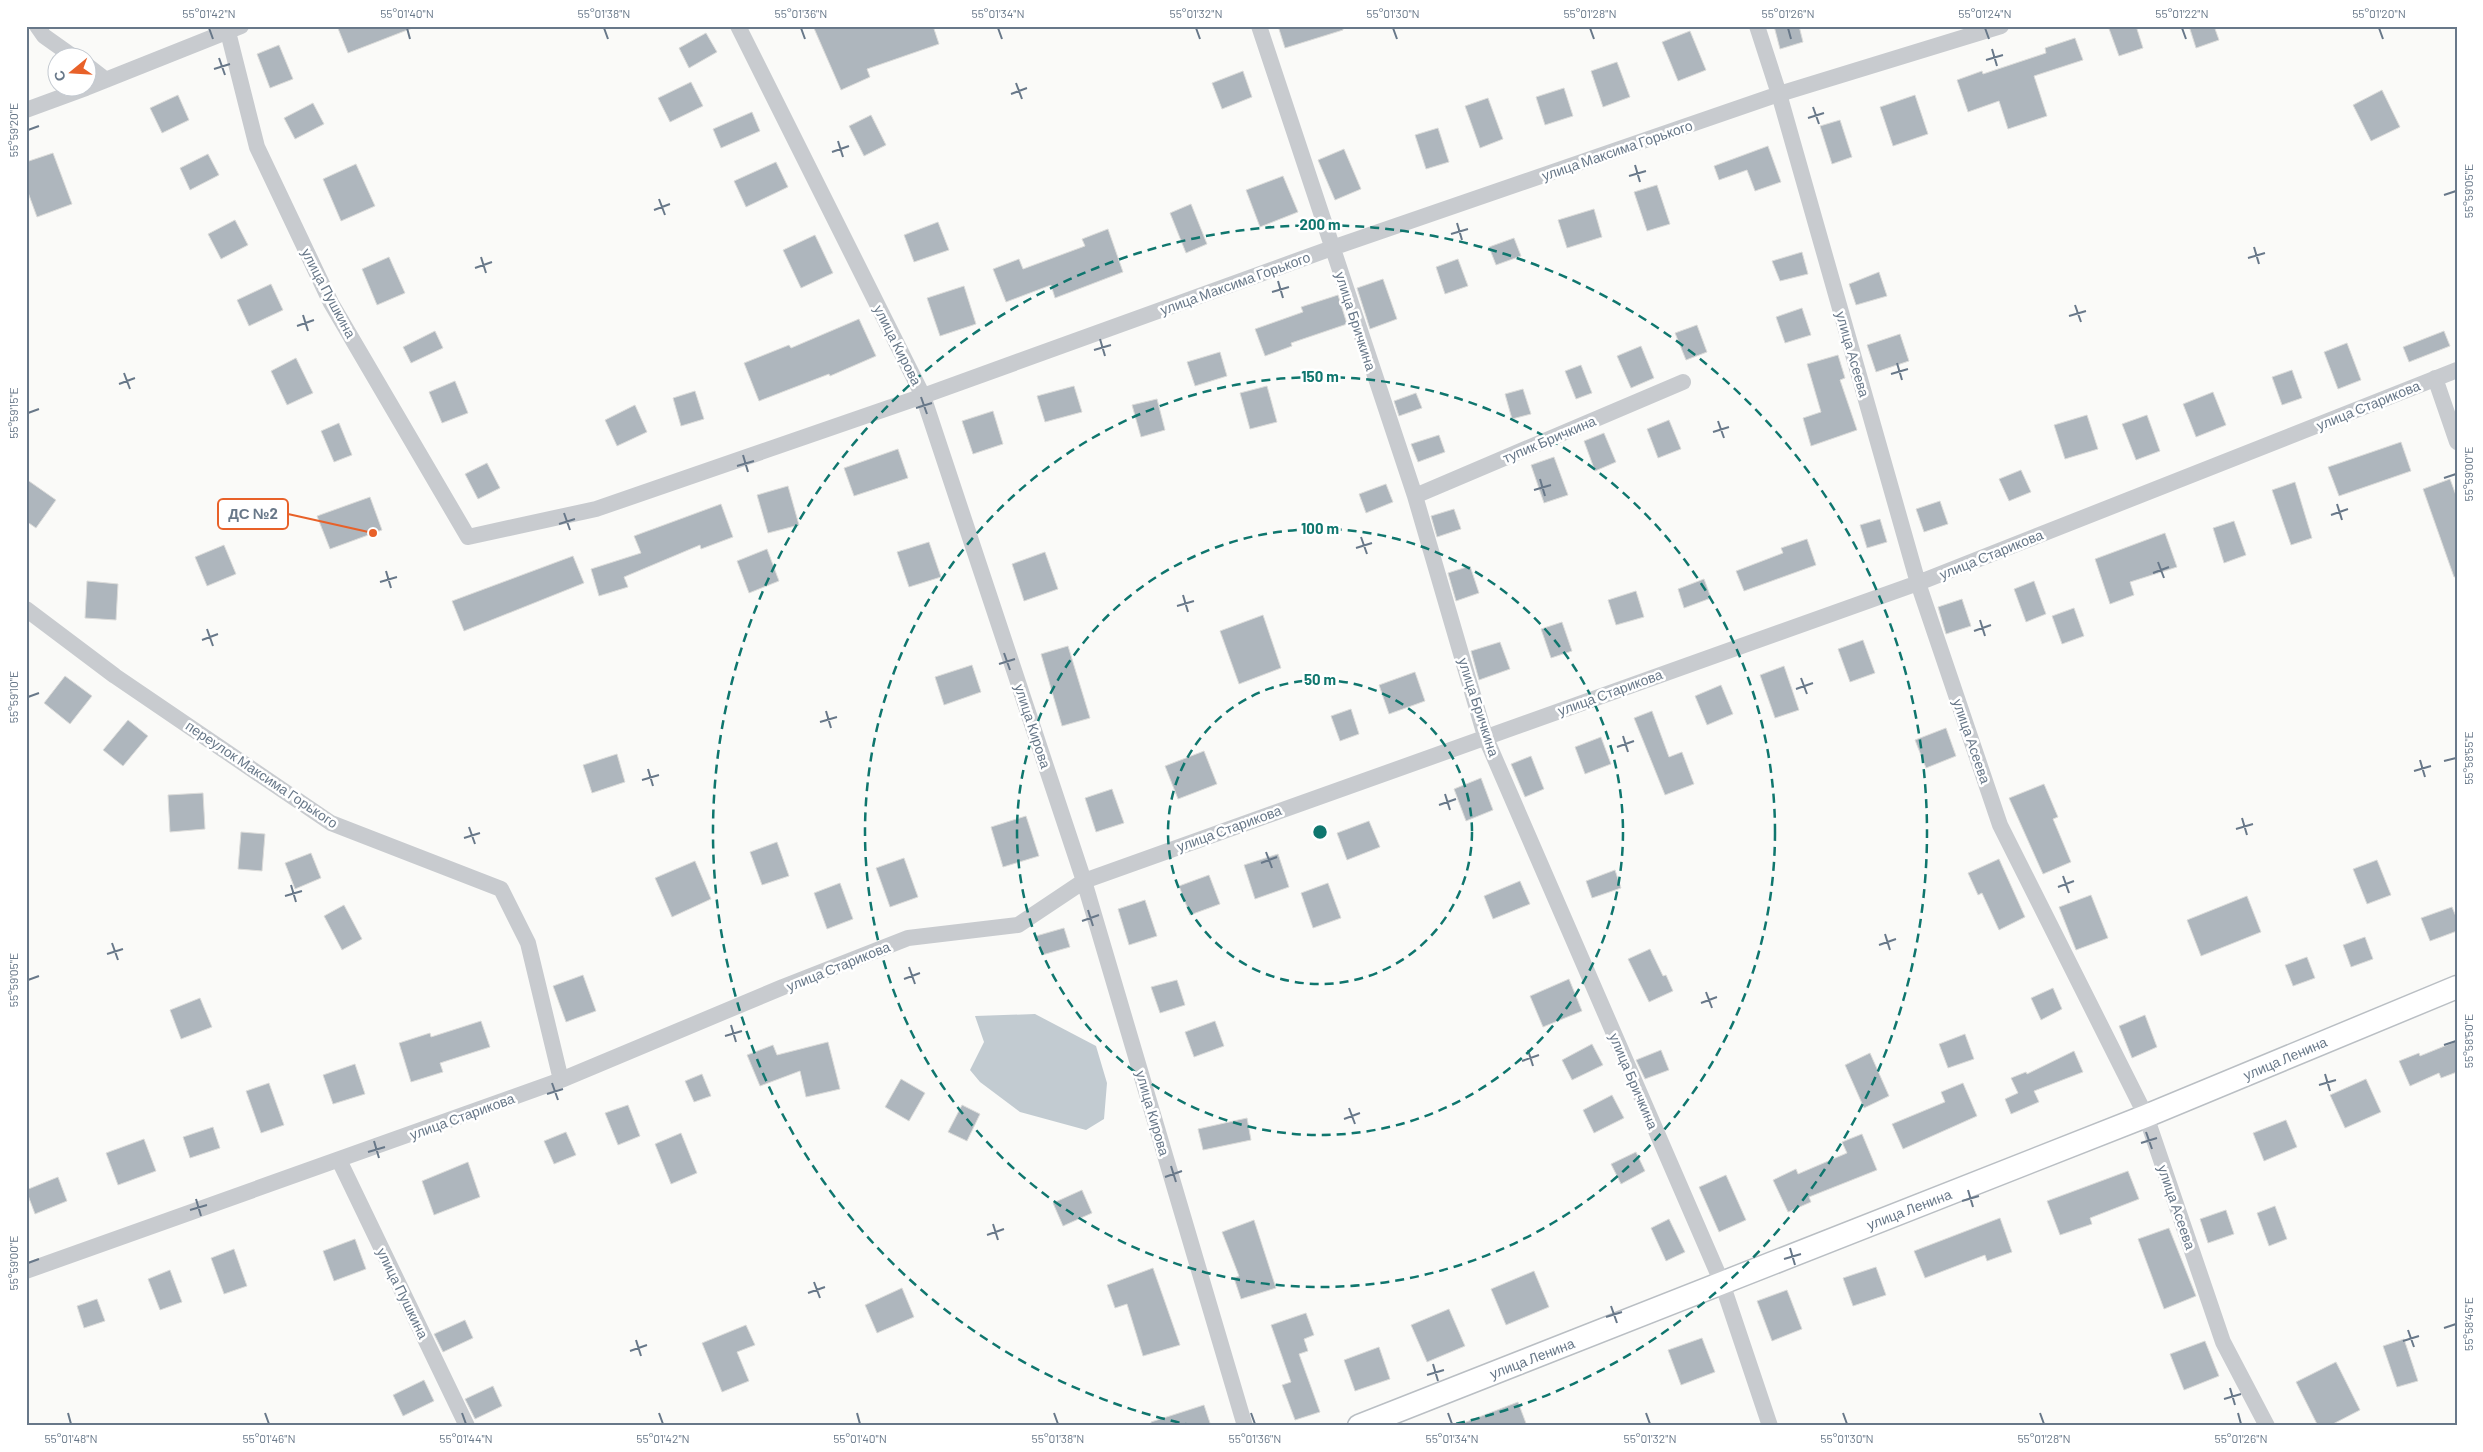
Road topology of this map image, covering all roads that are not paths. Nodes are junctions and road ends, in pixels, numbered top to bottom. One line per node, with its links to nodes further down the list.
1 (37, 26): 7 (street)
2 (738, 26): 18 (street, улица Кирова)
3 (1258, 26): 14 (street, улица Бричкина)
4 (1757, 26): 11 (street, улица Асеева)
5 (2001, 26): 11 (street, улица Максима Горького)
6 (234, 29): 9 (street); 21 (street, улица Пушкина)
7 (61, 48)
8 (98, 74): 9 (street)
9 (106, 80): 10 (street)
10 (98, 83)
11 (1779, 94): 14 (street, улица Максима Горького); 22 (street, улица Асеева)
12 (58, 98): 13 (street)
13 (26, 110)
14 (1332, 248): 18 (street, улица Максима Горького); 20 (street, улица Бричкина)
15 (2457, 370): 16 (street, улица Старикова)
16 (2436, 378): 19 (street); 22 (street, улица Старикова)
17 (1683, 382): 20 (street, тупик Бричкина)
18 (923, 396): 21 (street, улица Максима Горького); 25 (street, улица Кирова)
19 (2457, 442)
20 (1415, 496): 24 (street, улица Бричкина)
21 (468, 537)
22 (1918, 583): 24 (street, улица Старикова); 28 (street, улица Асеева)
23 (26, 609): 27 (street, переулок Максима Горького)
24 (1485, 736): 25 (street, улица Старикова); 31 (street, улица Бричкина)
25 (1084, 880): 27 (street, улица Старикова); 33 (street, улица Кирова)
26 (2457, 987): 28 (street, улица Ленина)
27 (561, 1080): 29 (street, улица Старикова)
28 (2146, 1116): 31 (street, улица Ленина); 36 (street, улица Асеева)
29 (339, 1160): 30 (street, улица Старикова); 32 (street, улица Пушкина)
30 (26, 1271)
31 (1722, 1283): 34 (street, улица Ленина); 35 (street, улица Бричкина)
32 (467, 1426)
33 (1244, 1426)
34 (1359, 1426)
35 (1770, 1426)
36 (2267, 1426)

